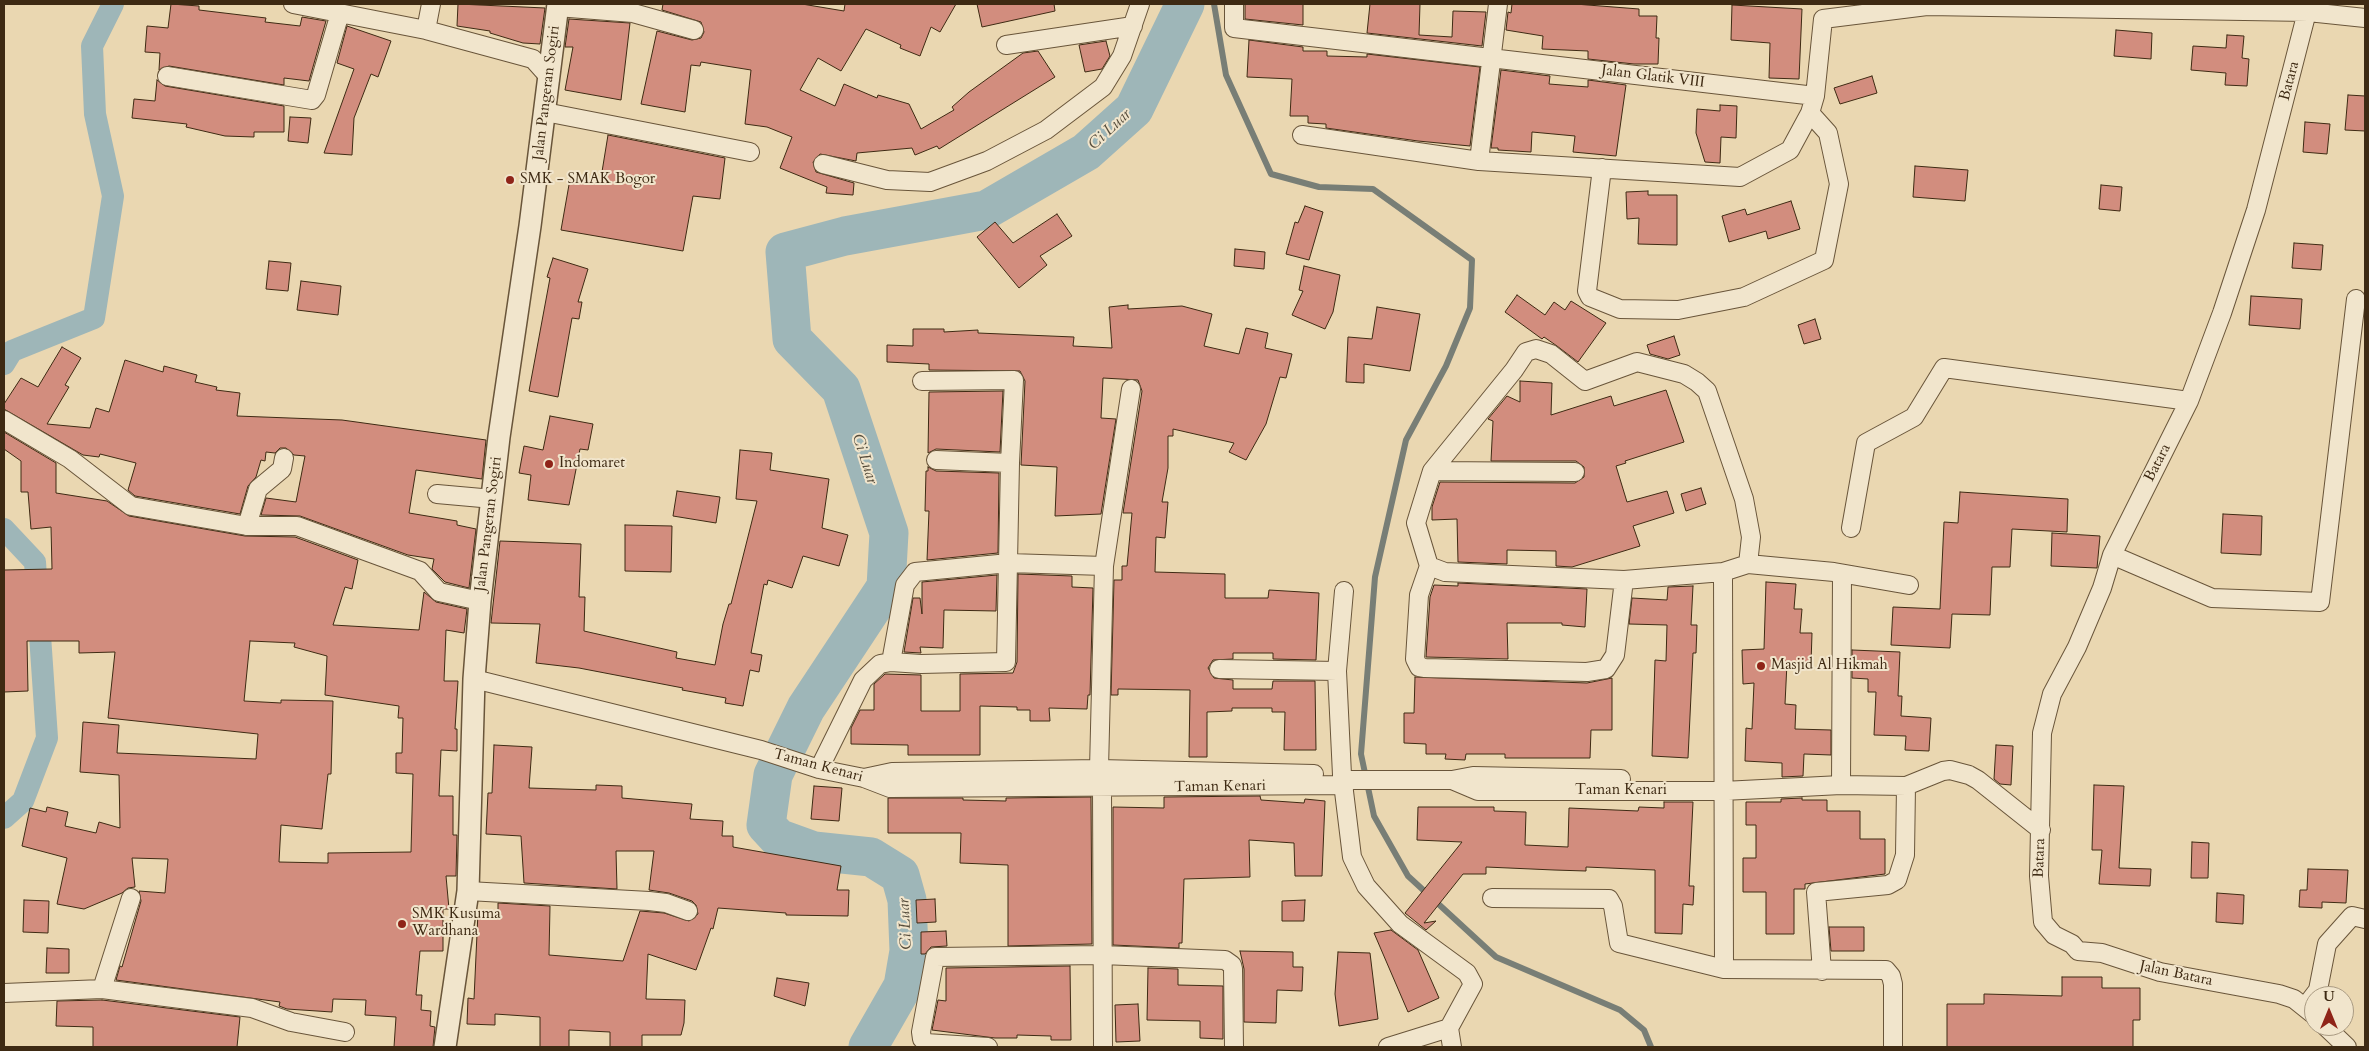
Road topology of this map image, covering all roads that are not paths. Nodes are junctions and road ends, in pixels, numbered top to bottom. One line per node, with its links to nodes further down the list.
1 (293, 4): 9 (street)
2 (430, 4): 12 (street)
3 (1140, 4): 11 (street)
4 (1234, 4): 15 (street, Jalan Glatik VIII)
5 (1498, 4): 15 (street)
6 (557, 5): 13 (street); 17 (street, Jalan Pangeran Sogiri)
7 (2309, 8): 8 (street); 10 (street); 28 (street, Batara)
8 (1824, 11): 18 (street)
9 (340, 13): 12 (street); 16 (street)
10 (2365, 18)
11 (1133, 26): 14 (street); 23 (street)
12 (426, 30): 17 (street)
13 (694, 30)
14 (1006, 45)
15 (1491, 58): 18 (street, Jalan Glatik VIII); 22 (street)
16 (167, 76)
17 (550, 78): 19 (street, Jalan Pangeran Sogiri)
18 (1812, 104): 24 (street); 24 (street)
19 (545, 112): 21 (street); 36 (street, Jalan Pangeran Sogiri)
20 (1302, 135): 22 (street)
21 (750, 152)
22 (1479, 161): 24 (street)
23 (823, 164)
24 (1602, 168)
25 (2356, 299): 39 (street)
26 (922, 381): 32 (street)
27 (1132, 389): 42 (street)
28 (2189, 401): 38 (street); 39 (street, Batara)
29 (4, 420): 37 (street)
30 (284, 458): 37 (street)
31 (936, 460): 32 (street)
32 (1010, 463): 40 (street)
33 (1432, 471): 34 (street); 41 (street); 43 (street)
34 (1575, 472)
35 (437, 494): 36 (street)
36 (493, 499): 49 (street, Jalan Pangeran Sogiri)
37 (247, 526): 49 (street)
38 (1851, 528)
39 (2112, 556): 62 (street, Batara)
40 (1010, 563): 42 (street); 50 (street); 50 (street)
41 (1748, 564): 44 (street); 45 (street)
42 (1104, 566): 55 (street)
43 (1429, 566): 46 (street); 46 (street)
44 (1723, 572): 46 (street); 60 (street)
45 (1842, 574): 47 (street); 58 (street)
46 (1624, 580)
47 (1909, 585)
48 (1344, 591): 52 (street)
49 (480, 601): 53 (street, Jalan Pangeran Sogiri)
50 (892, 662): 54 (street)
51 (1219, 669): 52 (street)
52 (1337, 671): 57 (street)
53 (474, 679): 54 (street, Taman Kenari); 63 (street, Jalan Pangeran Sogiri)
54 (818, 769): 56 (street, Taman Kenari)
55 (1099, 769): 56 (street); 57 (street)
56 (864, 778): 61 (street, Taman Kenari)
57 (1348, 780): 60 (street, Taman Kenari); 61 (street, Taman Kenari); 76 (street)
58 (1841, 785): 59 (street); 60 (street)
59 (1906, 786): 62 (street); 71 (street)
60 (1723, 787): 70 (street)
61 (1102, 788): 69 (street)
62 (2041, 830): 68 (street, Batara)
63 (468, 892): 66 (street); 79 (street, Jalan Pangeran Sogiri)
64 (131, 898): 73 (street)
65 (1492, 898): 70 (street)
66 (688, 911)
67 (2365, 919): 72 (street)
68 (2043, 922): 75 (street, Jalan Batara)
69 (1102, 955): 80 (street); 81 (street); 82 (street)
70 (1724, 969): 71 (street)
71 (1822, 971): 85 (street)
72 (2319, 986)
73 (102, 989): 74 (street); 77 (street)
74 (4, 993)
75 (2304, 1006)
76 (1449, 1028): 83 (street); 84 (street)
77 (345, 1032)
78 (2335, 1036): 86 (street)
79 (445, 1047)
80 (988, 1047)
81 (1103, 1047)
82 (1234, 1047)
83 (1388, 1047)
84 (1452, 1047)
85 (1893, 1047)
86 (2348, 1047)

